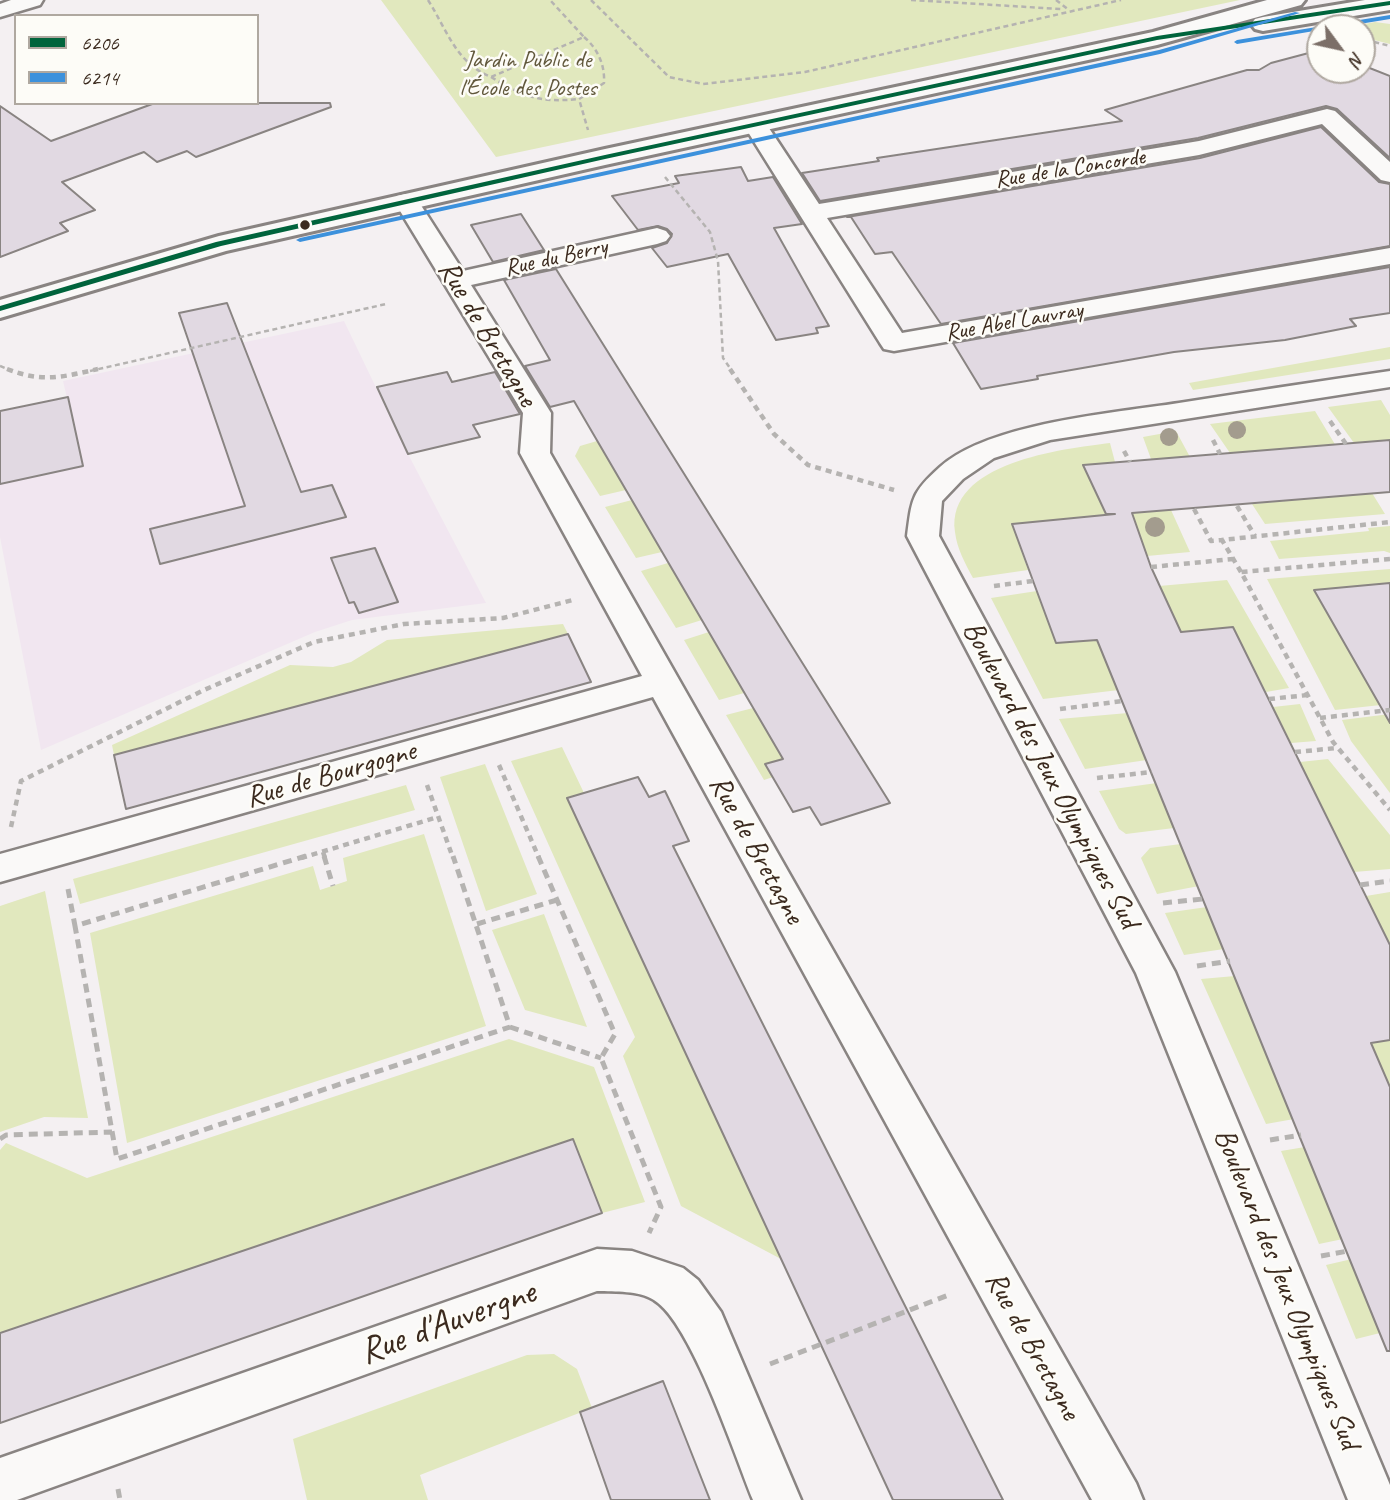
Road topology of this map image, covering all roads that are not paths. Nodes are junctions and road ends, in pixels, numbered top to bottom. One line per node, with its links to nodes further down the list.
1 (32, 0): 4 (street)
2 (1293, 0): 5 (main road)
3 (1390, 1): 5 (main road)
4 (0, 11)
5 (1157, 38): 6 (main road)
6 (755, 124): 8 (main road); 9 (street, Rue Abel Lauvray)
7 (1390, 175): 9 (street, Rue de la Concorde)
8 (407, 201): 12 (street, Rue de Bretagne); 13 (main road)
9 (811, 213): 11 (street, Rue Abel Lauvray)
10 (657, 236): 12 (street, Rue du Berry)
11 (1390, 256)
12 (455, 281): 15 (street, Rue de Bretagne)
13 (0, 309)
14 (1390, 379): 20 (street, Boulevard des Jeux Olympiques Sud)
15 (663, 682): 16 (street, Rue de Bourgogne); 19 (street, Rue de Bretagne)
16 (1, 868)
17 (0, 1482): 18 (street, Rue d'Auvergne)
18 (777, 1500)
19 (1119, 1500)
20 (1372, 1500)

